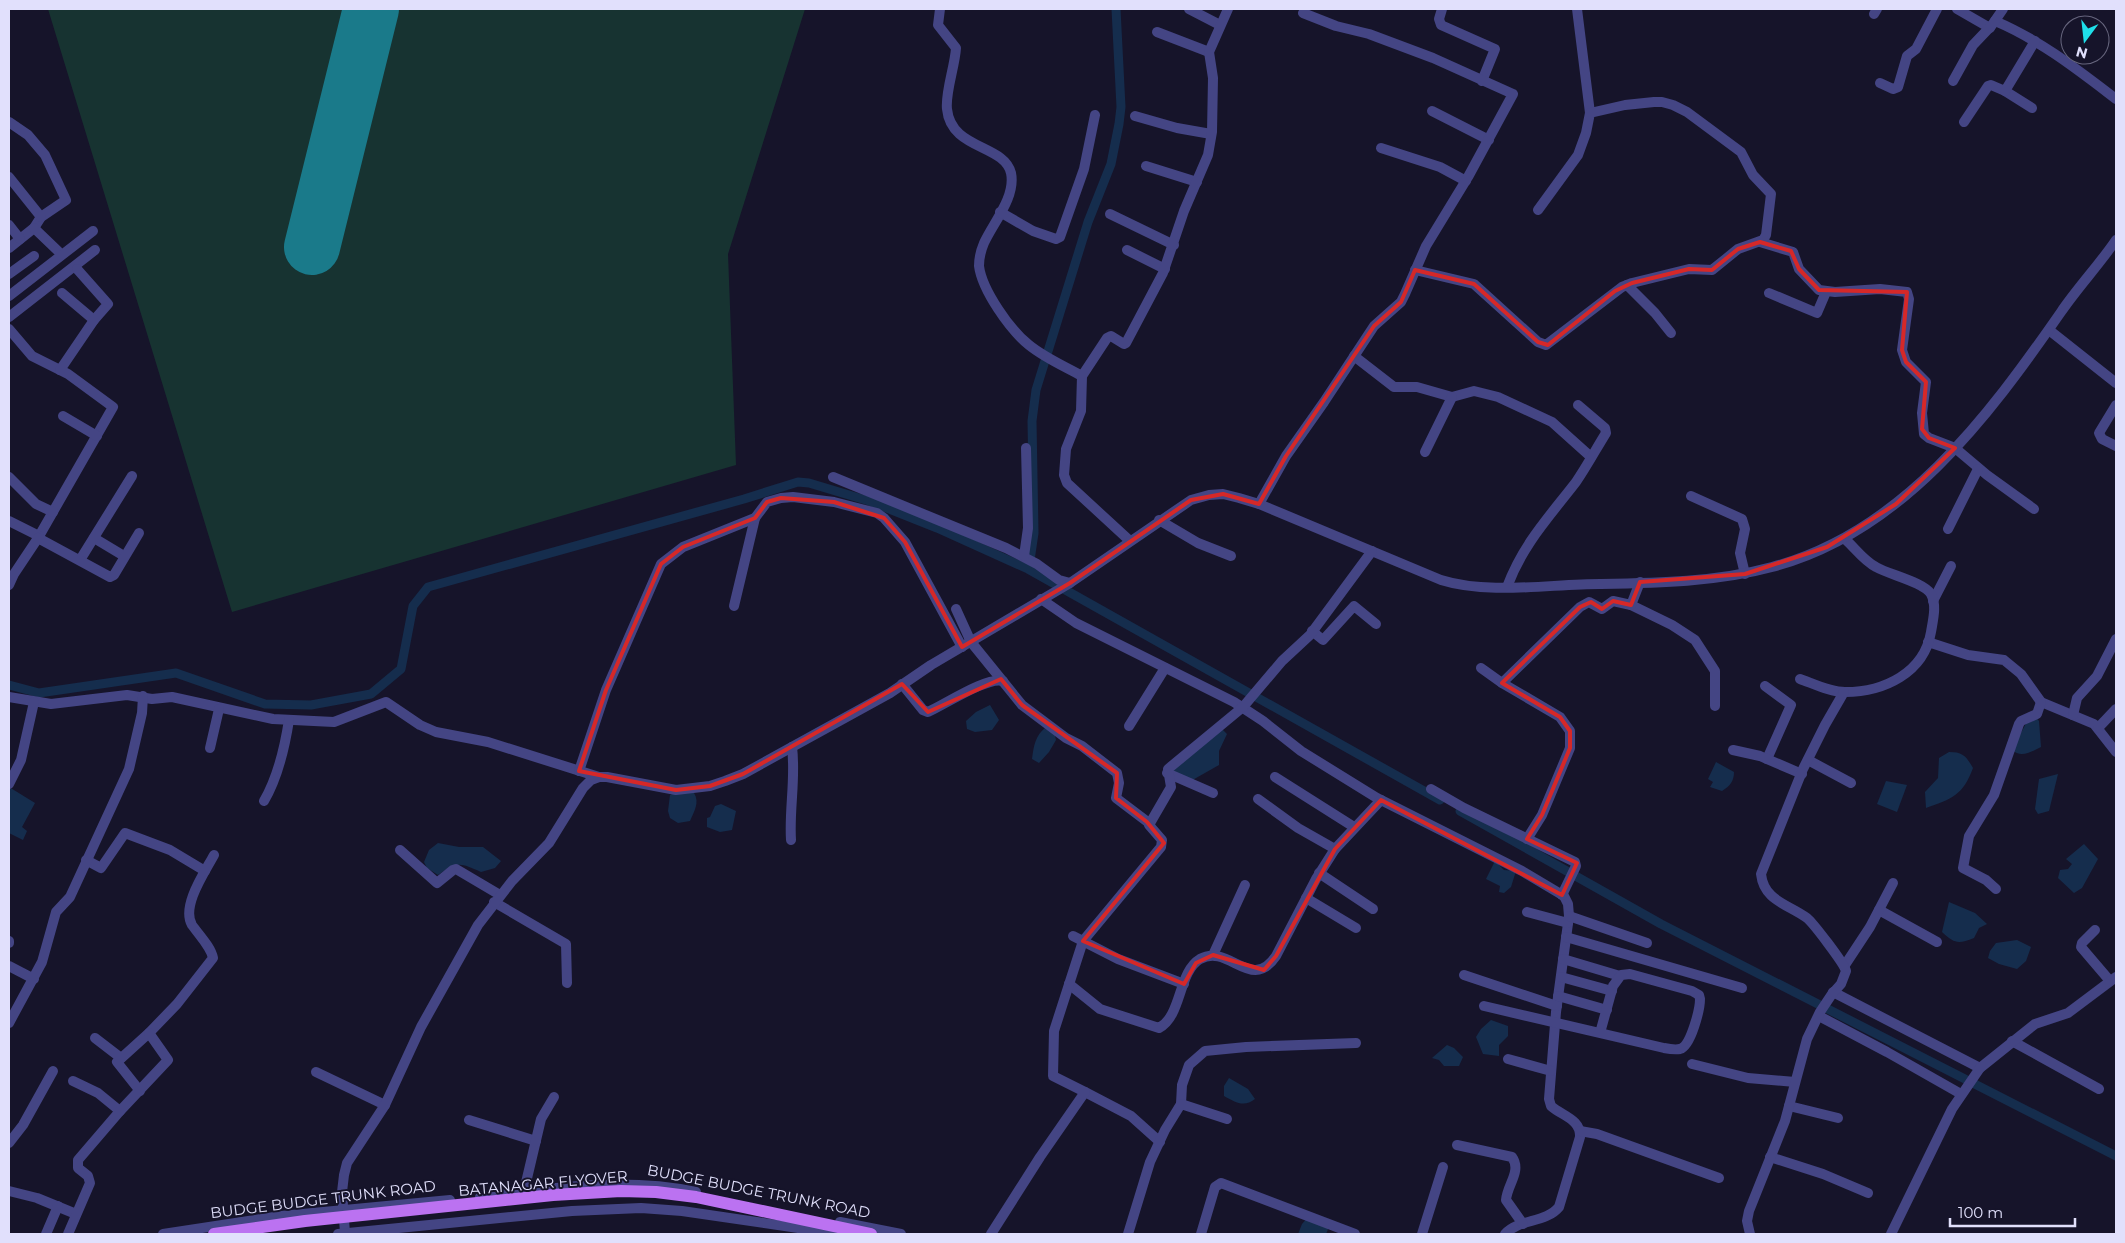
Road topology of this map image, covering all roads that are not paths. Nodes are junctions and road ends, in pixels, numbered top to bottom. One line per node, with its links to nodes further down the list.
1 (940, 9): 35 (street)
2 (1189, 9): 10 (street)
3 (1228, 9): 10 (street)
4 (1442, 9): 15 (street)
5 (1577, 9): 22 (street)
6 (1938, 9): 17 (street)
7 (1957, 9): 11 (street)
8 (2003, 9): 11 (street)
9 (1303, 13): 15 (street)
10 (1220, 25): 14 (street)
11 (1992, 25): 13 (street); 16 (street)
12 (1157, 32): 14 (street)
13 (2035, 41): 18 (street); 19 (street)
14 (1209, 52): 27 (street)
15 (1482, 81): 28 (street)
16 (1953, 81)
17 (1880, 82)
18 (2005, 91): 20 (street); 26 (street)
19 (2116, 99)
20 (2032, 108)
21 (1432, 111): 28 (street)
22 (1590, 113): 34 (street); 43 (street)
23 (1095, 115): 35 (street)
24 (1136, 116): 27 (street)
25 (9, 122): 37 (street)
26 (1964, 122)
27 (1211, 134): 33 (street)
28 (1489, 140): 32 (street)
29 (1381, 148): 32 (street)
30 (1146, 166): 33 (street)
31 (9, 177): 37 (street)
32 (1466, 181): 52 (street)
33 (1197, 182): 44 (street)
34 (1538, 210)
35 (1000, 212): 66 (street)
36 (1110, 214): 44 (street)
37 (41, 217): 39 (street)
38 (9, 225): 41 (street)
39 (34, 228): 41 (street); 48 (street)
40 (93, 230): 58 (street)
41 (20, 239): 45 (street)
42 (2116, 240): 61 (street)
43 (1760, 242): 54 (street); 55 (street)
44 (1174, 245): 51 (street)
45 (9, 248)
46 (95, 250): 59 (street)
47 (1127, 250): 51 (street)
48 (58, 251)
49 (34, 256): 53 (street)
50 (77, 269): 60 (street)
51 (1165, 269): 66 (street)
52 (1416, 270): 54 (street); 64 (street)
53 (9, 274)
54 (1627, 285): 63 (street)
55 (1826, 292): 57 (street); 75 (street)
56 (62, 293): 60 (street)
57 (1769, 293)
58 (9, 296)
59 (9, 317)
60 (94, 320): 65 (street)
61 (2049, 330): 67 (street); 75 (street)
62 (10, 333): 65 (street)
63 (1671, 333)
64 (1354, 356): 68 (street); 83 (street)
65 (60, 370): 72 (street)
66 (1082, 376): 94 (street)
67 (2116, 383)
68 (1452, 397): 76 (street); 77 (street)
69 (2116, 405): 73 (street)
70 (1578, 406): 77 (street)
71 (63, 416): 72 (street)
72 (97, 436): 85 (street)
73 (2116, 446)
74 (1026, 448): 98 (street)
75 (1955, 448): 78 (street); 93 (street)
76 (1425, 452)
77 (1591, 457): 105 (street)
78 (1978, 469): 84 (street); 89 (street)
79 (132, 476): 92 (street)
80 (9, 477): 85 (street)
81 (833, 477): 98 (street)
82 (1691, 496): 101 (street)
83 (1259, 504): 87 (street); 95 (street)
84 (2034, 508)
85 (53, 512): 91 (street)
86 (755, 518): 109 (street); 116 (street); 143 (street)
87 (1159, 520): 94 (street); 97 (street)
88 (9, 521): 91 (street)
89 (1948, 529)
90 (139, 533): 96 (street)
91 (38, 537): 99 (street); 104 (street)
92 (94, 538): 96 (street); 99 (street)
93 (1845, 539): 101 (street); 107 (street)
94 (1130, 541): 103 (street)
95 (1372, 551): 105 (street); 112 (street)
96 (124, 556): 99 (street)
97 (1231, 556)
98 (1025, 557): 103 (street)
99 (80, 560)
100 (1951, 566): 107 (street)
101 (1745, 574): 102 (street)
102 (1640, 582): 105 (street); 108 (street)
103 (1069, 583): 106 (street)
104 (9, 586)
105 (1507, 586)
106 (1043, 598): 114 (street); 117 (street)
107 (1933, 601): 115 (street)
108 (1631, 605): 121 (street); 130 (street)
109 (734, 606)
110 (956, 609): 114 (street)
111 (1376, 624): 112 (street)
112 (1312, 631): 129 (street)
113 (2116, 639): 133 (street)
114 (971, 642): 116 (street); 120 (street)
115 (1928, 642): 124 (street); 128 (street)
116 (962, 647): 122 (street)
117 (1165, 668): 129 (street); 135 (street)
118 (1481, 668): 121 (street)
119 (1800, 679): 124 (street)
120 (1003, 681): 122 (street); 155 (street)
121 (1502, 683): 157 (street)
122 (902, 684): 137 (street)
123 (1765, 686): 141 (street)
124 (1844, 692): 142 (street)
125 (142, 696): 127 (street); 131 (street); 162 (street)
126 (9, 697): 127 (street)
127 (34, 702): 149 (street)
128 (2041, 702): 133 (street); 167 (street)
129 (1244, 706): 144 (street); 153 (street)
130 (1715, 706)
131 (219, 709): 134 (street); 138 (street)
132 (2116, 709): 136 (street)
133 (2073, 715): 136 (street)
134 (289, 720): 143 (street); 154 (street)
135 (1130, 726)
136 (2098, 728): 140 (street)
137 (792, 747): 146 (street); 158 (street)
138 (210, 748)
139 (1733, 750): 141 (street)
140 (2116, 752)
141 (1767, 758): 145 (street)
142 (1808, 760): 145 (street); 148 (street)
143 (579, 771): 146 (street)
144 (1167, 773): 151 (street); 155 (street)
145 (1802, 774): 184 (street)
146 (599, 777): 170 (street)
147 (1276, 777): 156 (street)
148 (1851, 783)
149 (9, 784)
150 (1431, 789): 157 (street)
151 (1213, 793)
152 (1258, 799): 159 (street)
153 (1381, 800): 156 (street); 168 (street)
154 (264, 801)
155 (1149, 823): 179 (street)
156 (1354, 827): 159 (street)
157 (1527, 839): 168 (street)
158 (792, 840)
159 (1335, 849): 164 (street)
160 (400, 850): 170 (street)
161 (214, 855): 163 (street)
162 (86, 860): 163 (street); 189 (street)
163 (205, 871): 203 (street)
164 (1319, 873): 169 (street); 171 (street)
165 (1893, 883): 172 (street)
166 (1245, 885): 182 (street)
167 (1996, 889)
168 (1564, 891): 174 (street)
169 (1306, 898): 175 (street); 182 (street)
170 (497, 899): 191 (street); 223 (street)
171 (1373, 909)
172 (1879, 910): 180 (street); 184 (street)
173 (1527, 912): 174 (street)
174 (1569, 920): 178 (street); 181 (street)
175 (1356, 928)
176 (2095, 930): 190 (street)
177 (1073, 936): 179 (street)
178 (1566, 937): 183 (street); 194 (street)
179 (1083, 941): 192 (street); 193 (street)
180 (1937, 942)
181 (1647, 943)
182 (1213, 956): 193 (street)
183 (1563, 959): 187 (street); 188 (street)
184 (1845, 965): 196 (street)
185 (9, 966): 189 (street)
186 (1464, 975): 197 (street)
187 (1620, 976): 195 (street); 204 (street)
188 (1561, 977): 195 (street); 197 (street)
189 (34, 979): 202 (street)
190 (2113, 979): 206 (street)
191 (567, 984)
192 (1069, 984): 193 (street); 219 (street)
193 (1184, 984)
194 (1742, 988)
195 (1612, 991): 199 (street)
196 (1832, 993): 200 (street); 211 (street)
197 (1557, 1001): 199 (street); 201 (street)
198 (1484, 1006): 201 (street)
199 (1606, 1010): 204 (street)
200 (1819, 1014): 216 (street); 220 (street)
201 (1555, 1022): 204 (street); 213 (street)
202 (9, 1023)
203 (149, 1033): 208 (street); 218 (street)
204 (1600, 1033)
205 (95, 1038): 208 (street)
206 (2012, 1041): 211 (street); 217 (street)
207 (1356, 1043): 222 (street)
208 (121, 1058): 218 (street)
209 (1508, 1059): 213 (street)
210 (1692, 1064): 216 (street)
211 (1979, 1070): 220 (street)
212 (53, 1071): 232 (street)
213 (1551, 1071): 229 (street)
214 (316, 1072): 223 (street)
215 (73, 1081): 225 (street)
216 (1795, 1082): 224 (street)
217 (2099, 1089)
218 (140, 1091): 225 (street)
219 (1085, 1092): 231 (street); 252 (street)
220 (1962, 1092): 259 (street)
221 (554, 1097): 230 (street)
222 (1181, 1104): 227 (street); 231 (street)
223 (385, 1105): 241 (street)
224 (1789, 1106): 226 (street); 234 (street)
225 (120, 1111): 242 (street)
226 (1838, 1118)
227 (1227, 1119)
228 (469, 1120): 230 (street)
229 (1580, 1131): 236 (street); 243 (street)
230 (536, 1141): 238 (street)
231 (1160, 1142): 253 (street)
232 (9, 1143)
233 (1457, 1145): 243 (street)
234 (1770, 1157): 239 (street); 258 (street)
235 (1443, 1167): 256 (street)
236 (1720, 1178)
237 (9, 1191): 240 (street)
238 (524, 1191): 241 (street, BUDGE BUDGE TRUNK ROAD); 251 (street, BUDGE BUDGE TRUNK ROAD)
239 (1868, 1193)
240 (58, 1206): 242 (street); 244 (street)
241 (343, 1209): 246 (street, BUDGE BUDGE TRUNK ROAD); 248 (street)
242 (76, 1214): 245 (street)
243 (1523, 1224): 257 (street)
244 (46, 1234)
245 (68, 1234)
246 (164, 1234)
247 (214, 1234): 250 (main road, BATANAGAR FLYOVER, bridge)
248 (342, 1234): 249 (street, BUDGE BUDGE TRUNK ROAD)
249 (838, 1234)
250 (871, 1234)
251 (901, 1234)
252 (991, 1234)
253 (1128, 1234)
254 (1201, 1234): 255 (street)
255 (1355, 1234)
256 (1422, 1234)
257 (1505, 1234)
258 (1750, 1234)
259 (1891, 1234)

